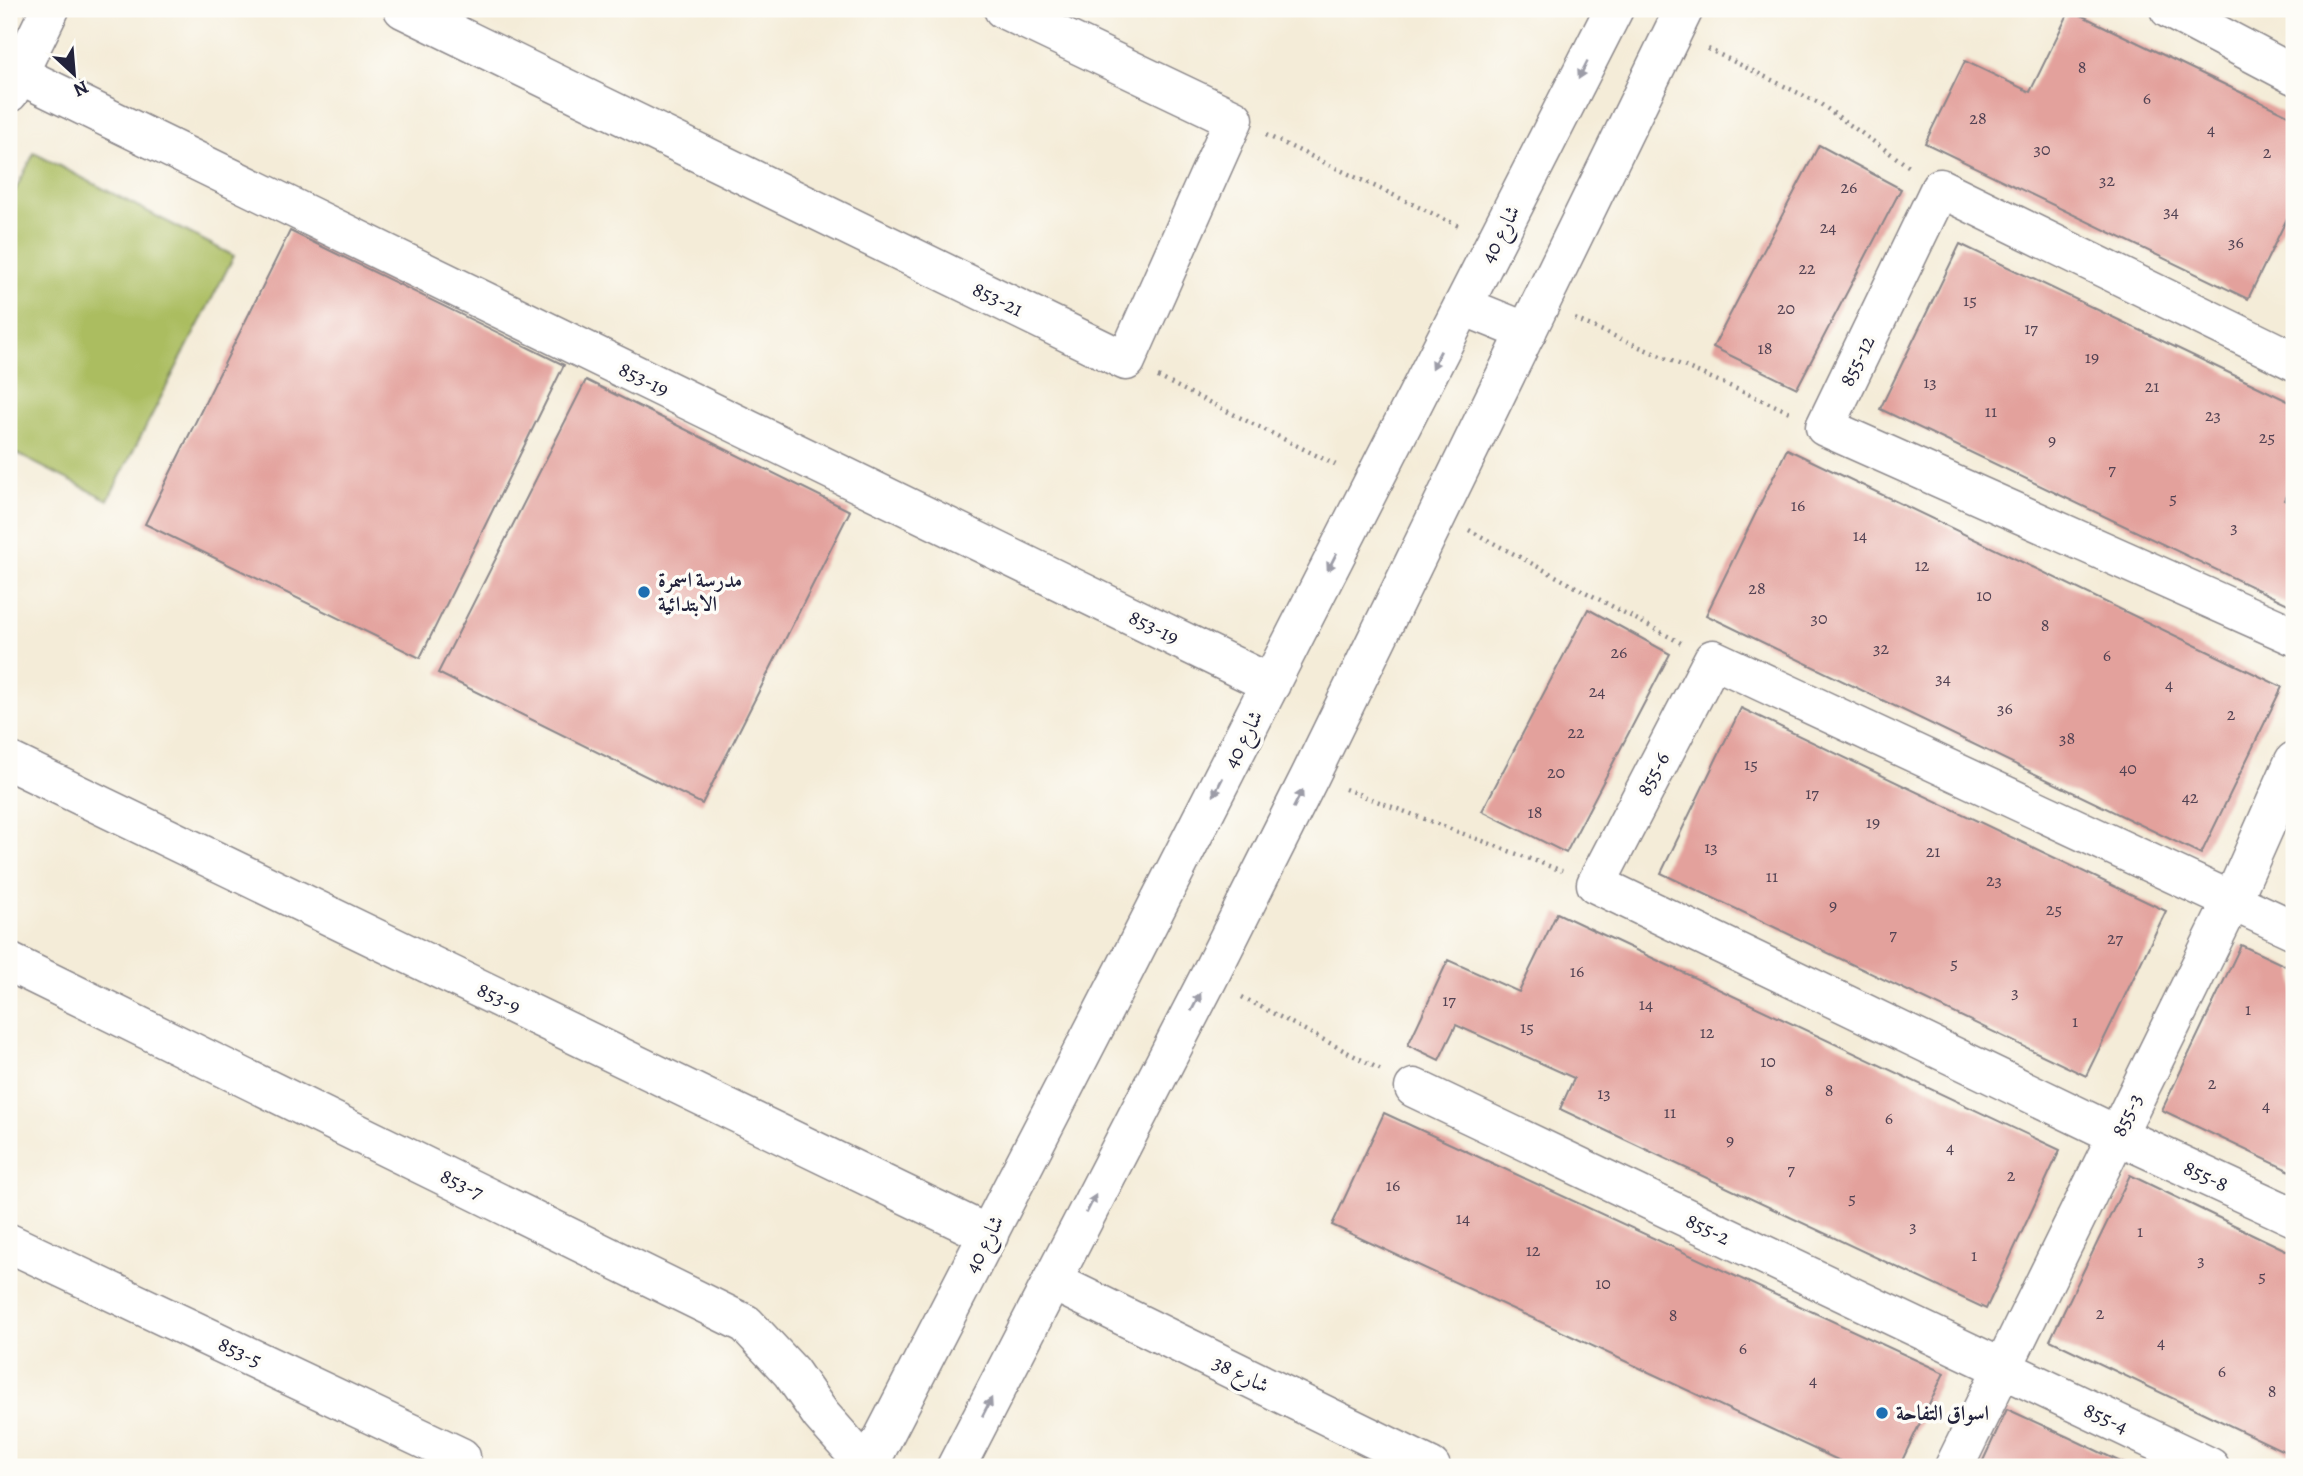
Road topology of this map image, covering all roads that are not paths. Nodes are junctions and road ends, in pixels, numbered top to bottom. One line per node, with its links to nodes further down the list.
1 (50, 9): 8 (street)
2 (403, 9): 3 (street, 853-21)
3 (1003, 9)
4 (1614, 9): 9 (street, شارع 40, one-way to 9)
5 (2169, 9): 7 (street)
6 (1678, 20): 10 (street)
7 (2294, 75)
8 (14, 83): 13 (street, 853-19)
9 (1463, 306): 10 (street); 13 (street, شارع 40, one-way to 13)
10 (1534, 318): 24 (street, one-way to 10)
11 (2294, 361): 12 (street, 855-12)
12 (2294, 636)
13 (1270, 684): 22 (street, شارع 40, one-way to 22)
14 (9, 761): 22 (street, 853-9)
15 (2294, 761): 16 (street, 855-3)
16 (2232, 901): 17 (street); 20 (street, 855-3); 20 (street, 855-6)
17 (2294, 930)
18 (9, 962): 27 (street, 853-7)
19 (1414, 1088): 25 (street, 855-2)
20 (2117, 1135): 21 (street, 855-8); 25 (street, 855-3)
21 (2294, 1217)
22 (989, 1235): 27 (street, شارع 40)
23 (9, 1242): 26 (street, 853-5)
24 (1052, 1281): 28 (street, one-way to 24); 29 (street, شارع 38)
25 (2003, 1369): 30 (street, 855-3); 31 (street, 855-4)
26 (456, 1467)
27 (868, 1467)
28 (956, 1467)
29 (1431, 1467)
30 (1954, 1467)
31 (2210, 1467)

